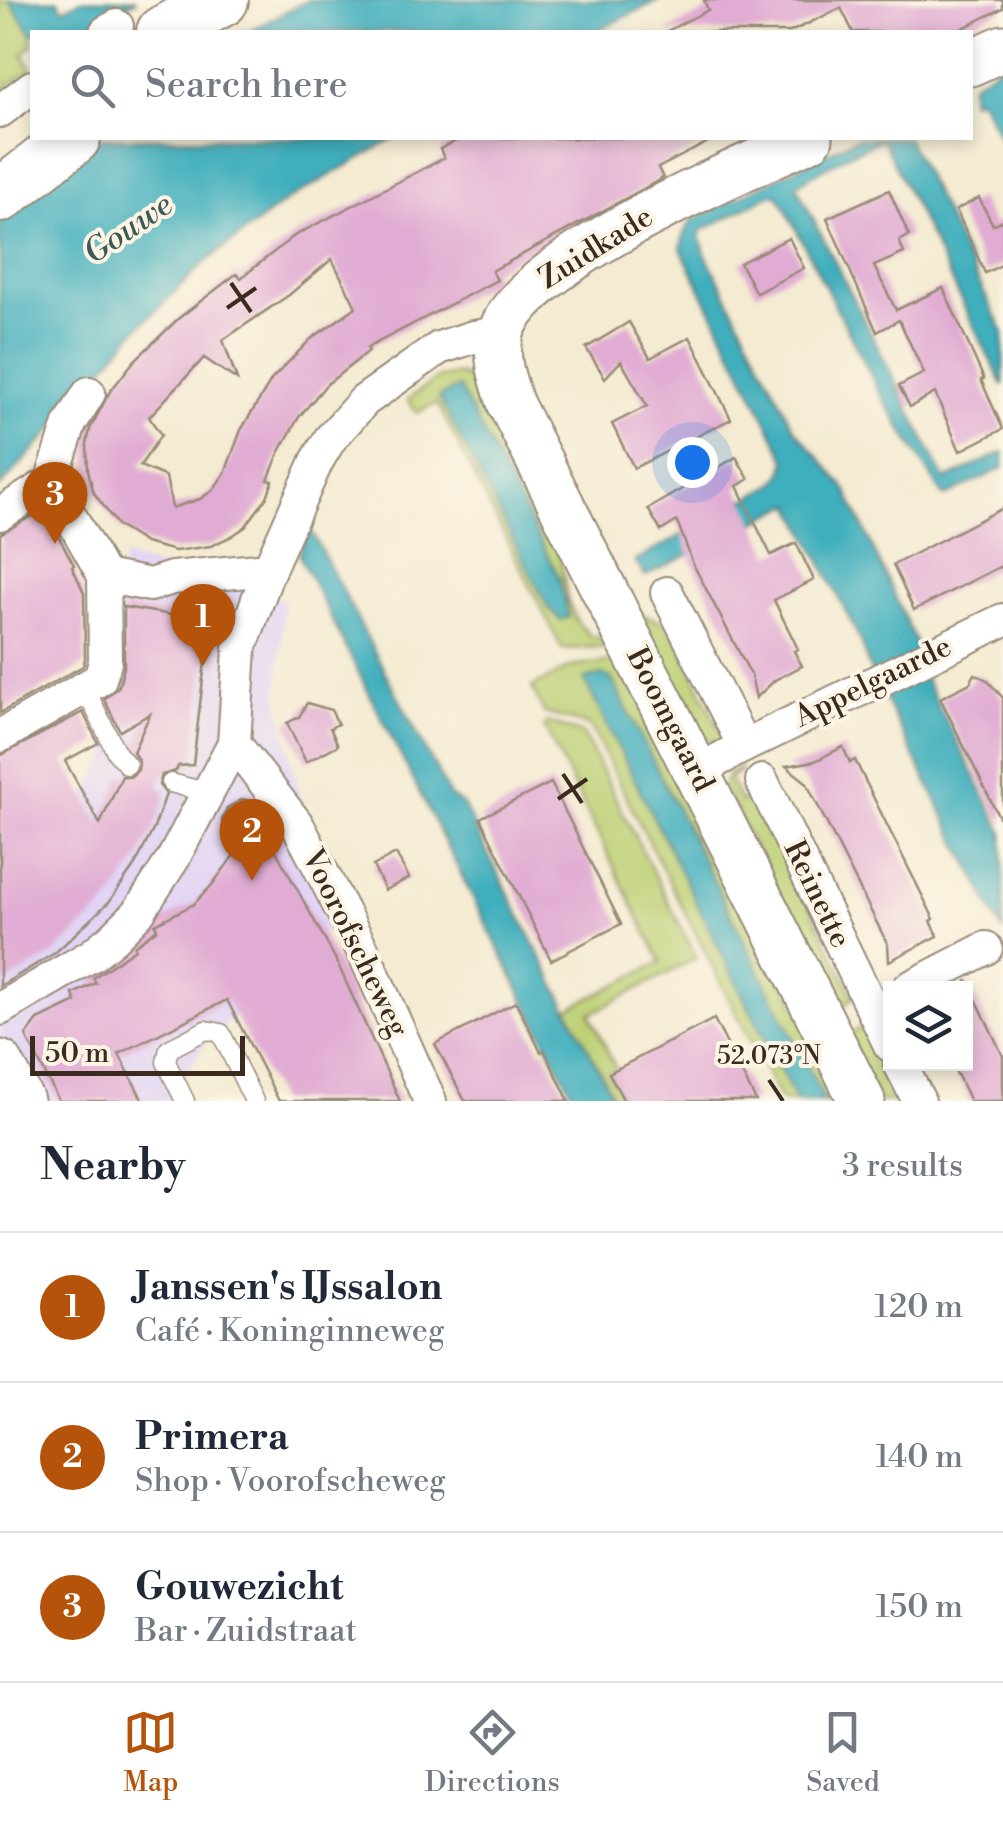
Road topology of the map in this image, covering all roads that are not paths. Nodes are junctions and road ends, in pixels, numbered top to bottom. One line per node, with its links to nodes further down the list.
1 (222, 0): 3 (main road)
2 (238, 0): 4 (main road)
3 (129, 30)
4 (210, 30)
5 (1003, 48): 6 (street)
6 (973, 62)
7 (30, 88): 8 (street)
8 (0, 111)
9 (30, 133): 12 (main road)
10 (71, 140): 13 (main road)
11 (806, 140): 14 (street, Zuidkade)
12 (0, 156)
13 (0, 196)
14 (500, 333): 18 (street); 27 (street, Boomgaard)
15 (89, 394): 16 (street)
16 (51, 482): 17 (street); 19 (street)
17 (0, 514)
18 (270, 569): 19 (street); 24 (street)
19 (104, 576): 22 (street)
20 (667, 593): 25 (street)
21 (1003, 620): 25 (street, Appelgaarde)
22 (85, 688): 23 (street); 26 (lane)
23 (0, 736)
24 (234, 743): 30 (street); 41 (street, Voorofscheweg)
25 (744, 746): 27 (street)
26 (127, 765)
27 (696, 772): 35 (street, Boomgaard)
28 (762, 781): 33 (street, Reinette)
29 (170, 784): 30 (lane)
30 (208, 793): 34 (street)
31 (986, 948): 32 (street)
32 (922, 981)
33 (881, 1003): 35 (street)
34 (0, 1009)
35 (827, 1031): 42 (street, Boomgaard)
36 (0, 1063): 38 (street)
37 (904, 1071): 43 (street)
38 (20, 1101)
39 (185, 1101): 40 (lane)
40 (254, 1101)
41 (430, 1101)
42 (862, 1101)
43 (919, 1101)

